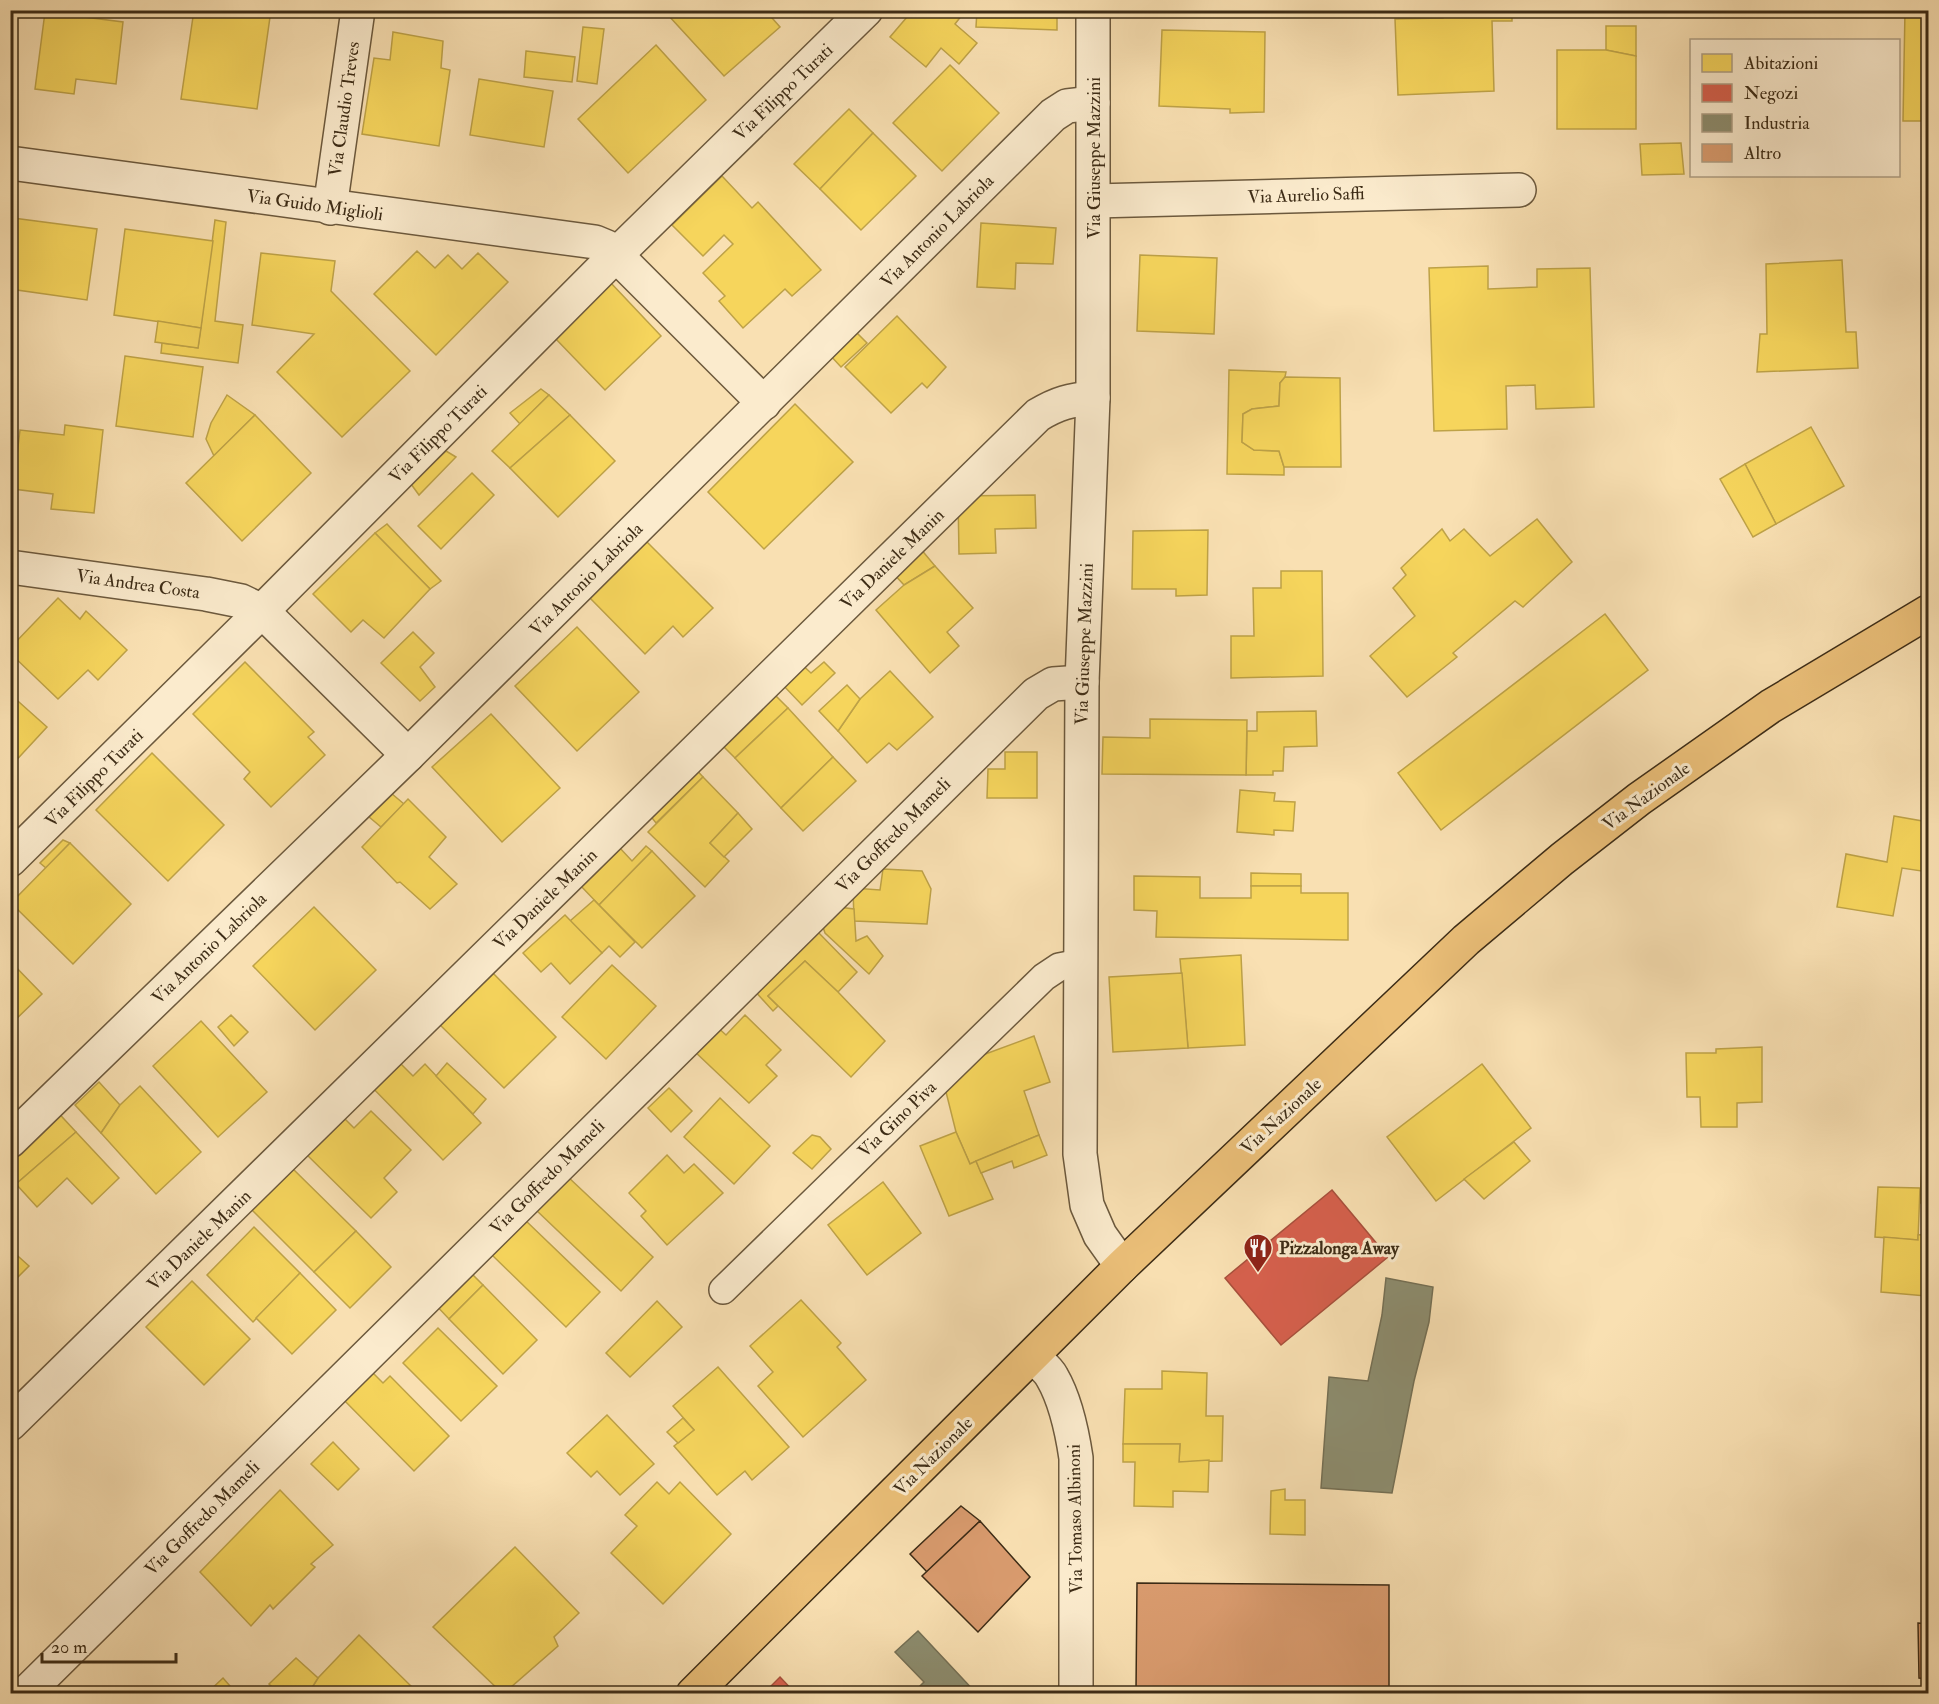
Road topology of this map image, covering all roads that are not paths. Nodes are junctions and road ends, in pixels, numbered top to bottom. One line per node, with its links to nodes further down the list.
1 (358, 10): 8 (street, Via Claudio Treves)
2 (866, 10): 9 (street, Via Filippo Turati)
3 (1093, 10): 4 (street, Via Giuseppe Mazzini)
4 (1093, 103): 7 (street, Via Giuseppe Mazzini); 11 (street, Via Antonio Labriola)
5 (10, 163): 8 (street, Via Guido Miglioli)
6 (1519, 190): 7 (street, Via Aurelio Saffi)
7 (1094, 201): 10 (street, Via Giuseppe Mazzini)
8 (330, 208): 9 (street, Via Guido Miglioli)
9 (615, 255): 11 (street); 13 (street, Via Filippo Turati)
10 (1093, 398): 15 (street, Via Giuseppe Mazzini); 23 (street, Via Daniele Manin)
11 (765, 403): 16 (street, Via Antonio Labriola)
12 (10, 567): 13 (street, Via Andrea Costa)
13 (262, 611): 16 (street); 17 (street, Via Filippo Turati)
14 (1929, 612): 20 (main road, Via Nazionale)
15 (1082, 682): 18 (street, Via Giuseppe Mazzini); 25 (street, Via Goffredo Mameli)
16 (408, 755): 19 (street, Via Antonio Labriola)
17 (10, 860)
18 (1080, 963): 20 (street, Via Giuseppe Mazzini); 21 (lane, Via Gino Piva)
19 (10, 1141)
20 (1122, 1266): 22 (main road, Via Nazionale)
21 (723, 1290)
22 (1033, 1357): 26 (main road, Via Nazionale); 27 (street, Via Tomaso Albinoni)
23 (10, 1424)
24 (10, 1682): 25 (street)
25 (23, 1694)
26 (693, 1694)
27 (1076, 1694)

